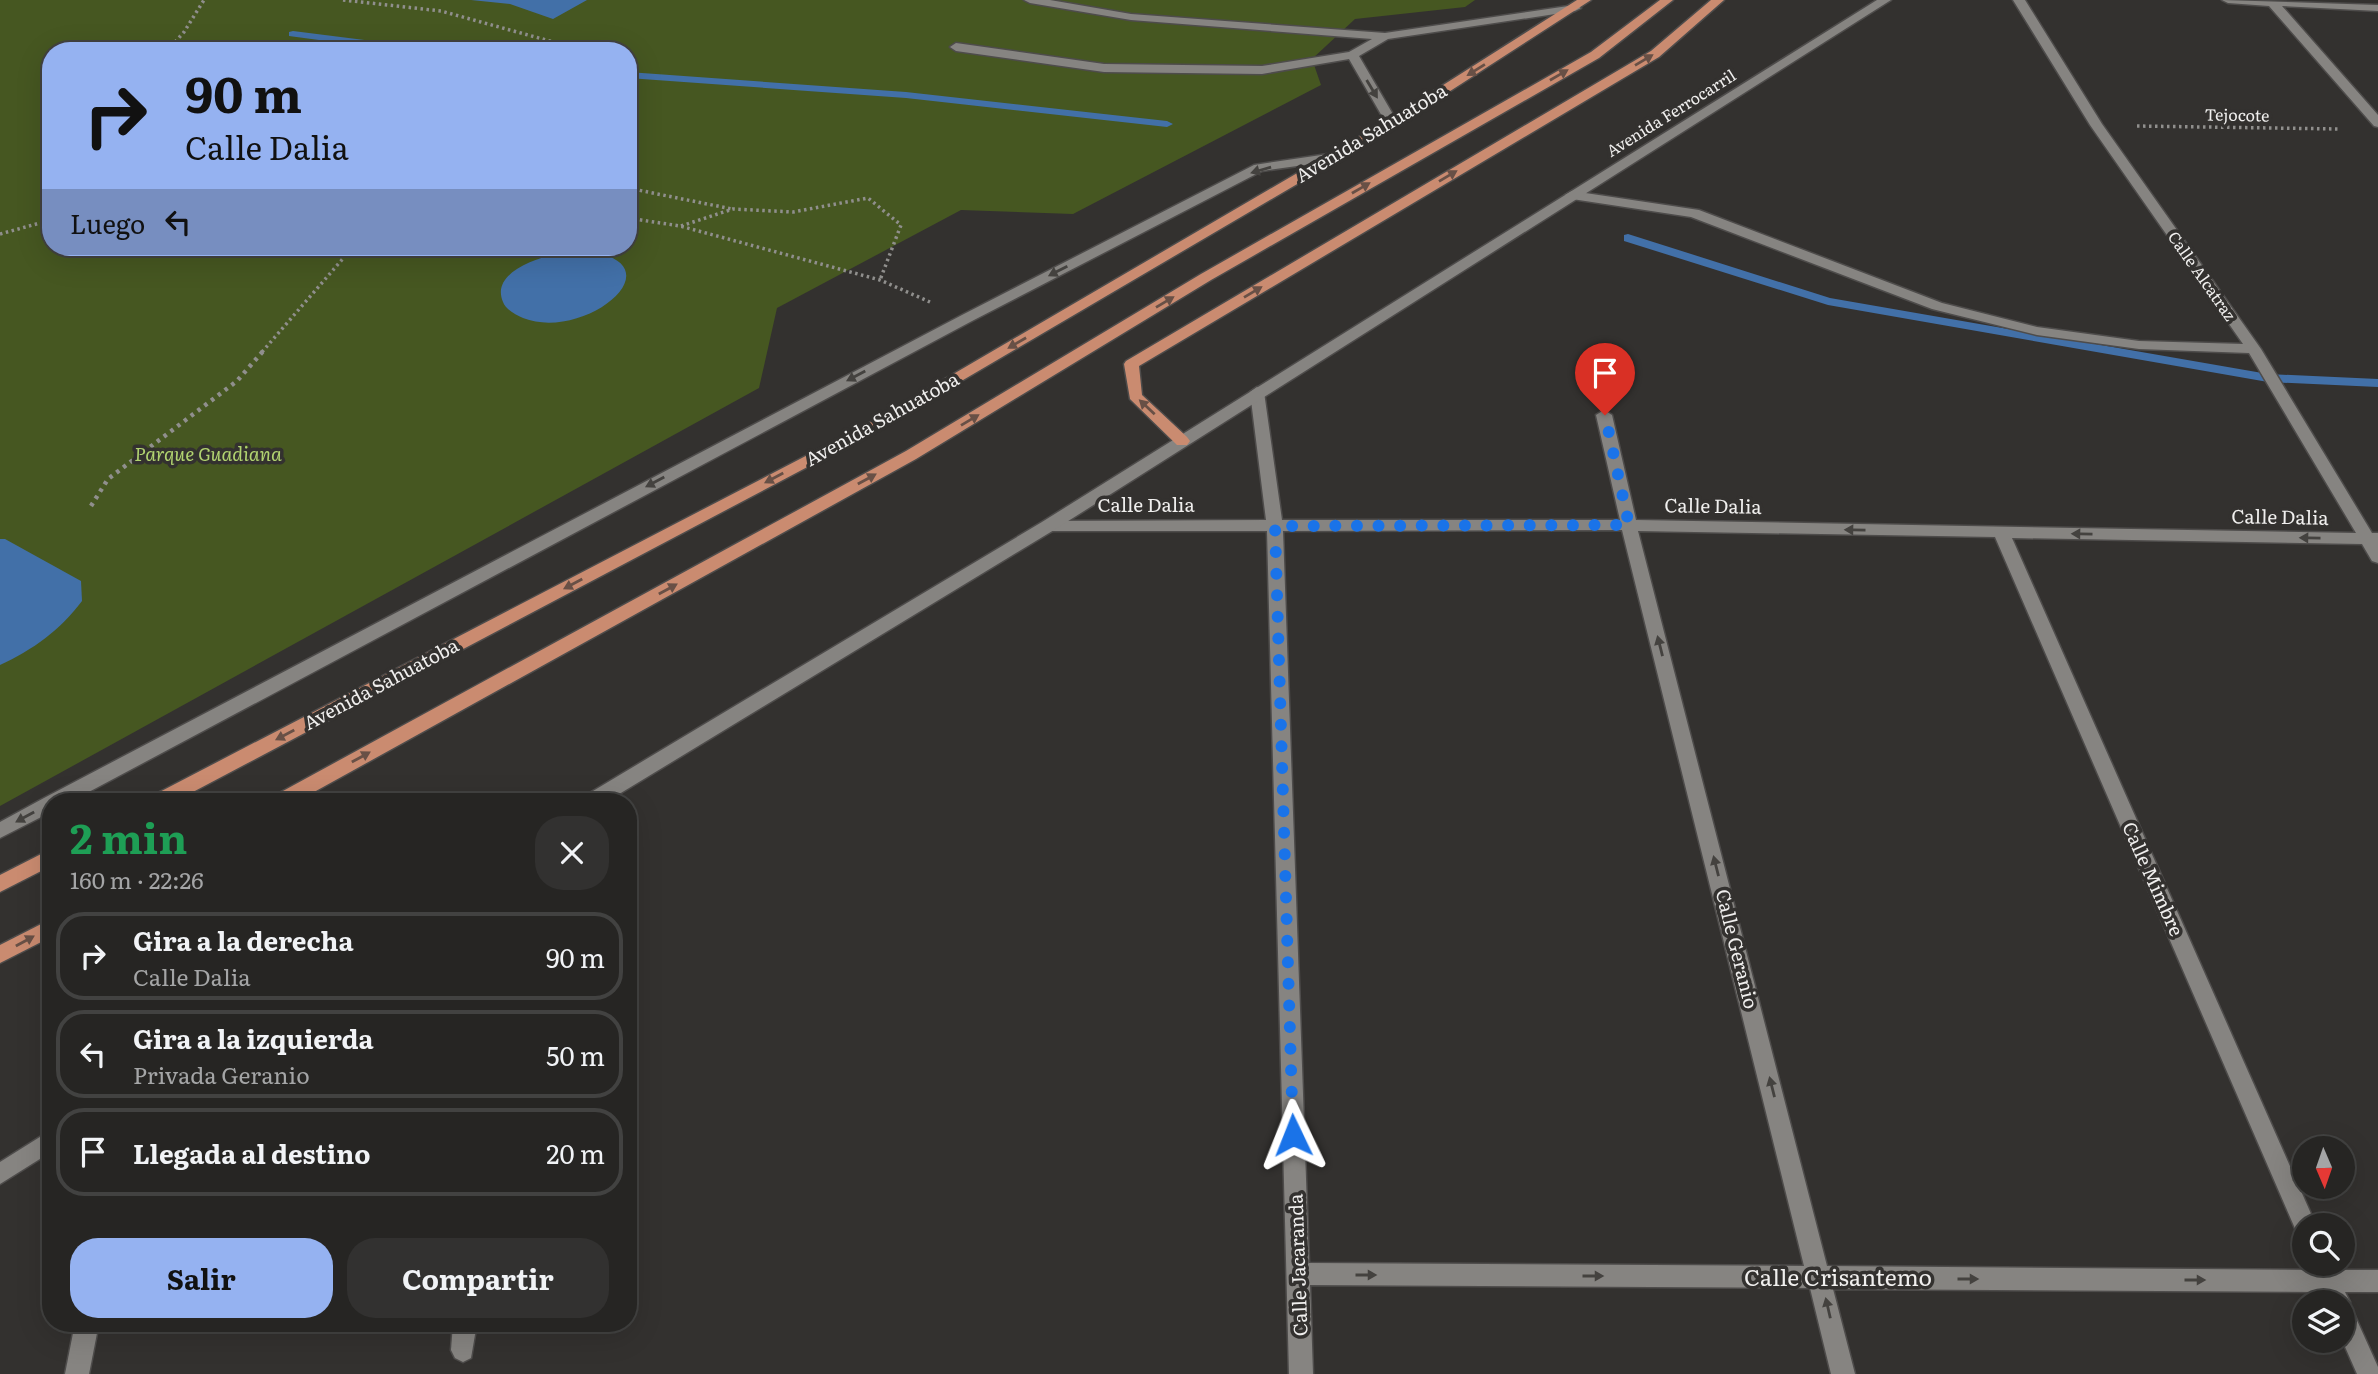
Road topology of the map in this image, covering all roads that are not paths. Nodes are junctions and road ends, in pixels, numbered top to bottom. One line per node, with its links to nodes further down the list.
1 (1030, 0): 10 (street)
2 (1667, 0): 29 (main road, one-way to 2)
3 (1718, 0): 20 (main road, one-way to 3)
4 (1885, 0): 16 (street, Avenida Ferrocarril)
5 (2019, 0): 17 (street, Calle Alcatraz)
6 (2228, 0): 7 (street)
7 (2273, 3): 9 (street); 13 (street)
8 (1580, 4): 10 (street); 14 (main road, Avenida Sahuatoba, one-way to 14)
9 (2378, 8)
10 (1385, 36): 12 (street)
11 (956, 47): 12 (street)
12 (1353, 55): 14 (street, one-way to 14)
13 (2378, 122)
14 (1392, 123): 15 (main road, Avenida Sahuatoba)
15 (1328, 158): 27 (street, one-way to 27); 28 (main road, Avenida Sahuatoba, one-way to 28)
16 (1573, 195): 17 (street); 18 (street, Avenida Ferrocarril)
17 (2254, 349): 25 (street, Calle Alcatraz)
18 (1256, 392): 20 (street); 23 (street, Calle Jacaranda)
19 (1605, 415): 21 (street, Calle Geranio)
20 (1182, 441): 22 (street)
21 (1629, 525): 23 (street, Calle Dalia); 24 (street, Calle Dalia, one-way to 21); 43 (street, Calle Geranio, one-way to 21)
22 (1048, 526): 23 (street, Calle Dalia); 30 (street)
23 (1275, 526): 41 (street, Calle Jacaranda)
24 (2001, 532): 25 (street, Calle Dalia, one-way to 24); 39 (street, Calle Mimbre)
25 (2372, 539): 26 (street, Calle Alcatraz)
26 (2378, 557)
27 (69, 793)
28 (174, 793)
29 (295, 793)
30 (605, 793)
31 (42, 808): 32 (street, one-way to 32)
32 (0, 831)
33 (42, 862): 34 (main road)
34 (0, 884)
35 (42, 932): 36 (main road, one-way to 35)
36 (0, 955)
37 (42, 1146): 38 (street)
38 (0, 1174)
39 (2299, 1213)
40 (2292, 1272): 43 (street, Calle Crisantemo, one-way to 40)
41 (1298, 1274): 43 (street, Calle Crisantemo, one-way to 43); 50 (street, Calle Jacaranda)
42 (2349, 1276): 44 (street, Calle Crisantemo)
43 (1821, 1278): 51 (street, Calle Geranio, one-way to 43)
44 (2378, 1281)
45 (85, 1332): 49 (street)
46 (464, 1332): 48 (street)
47 (2355, 1342): 52 (street)
48 (463, 1350)
49 (76, 1374)
50 (1301, 1374)
51 (1843, 1374)
52 (2369, 1374)

